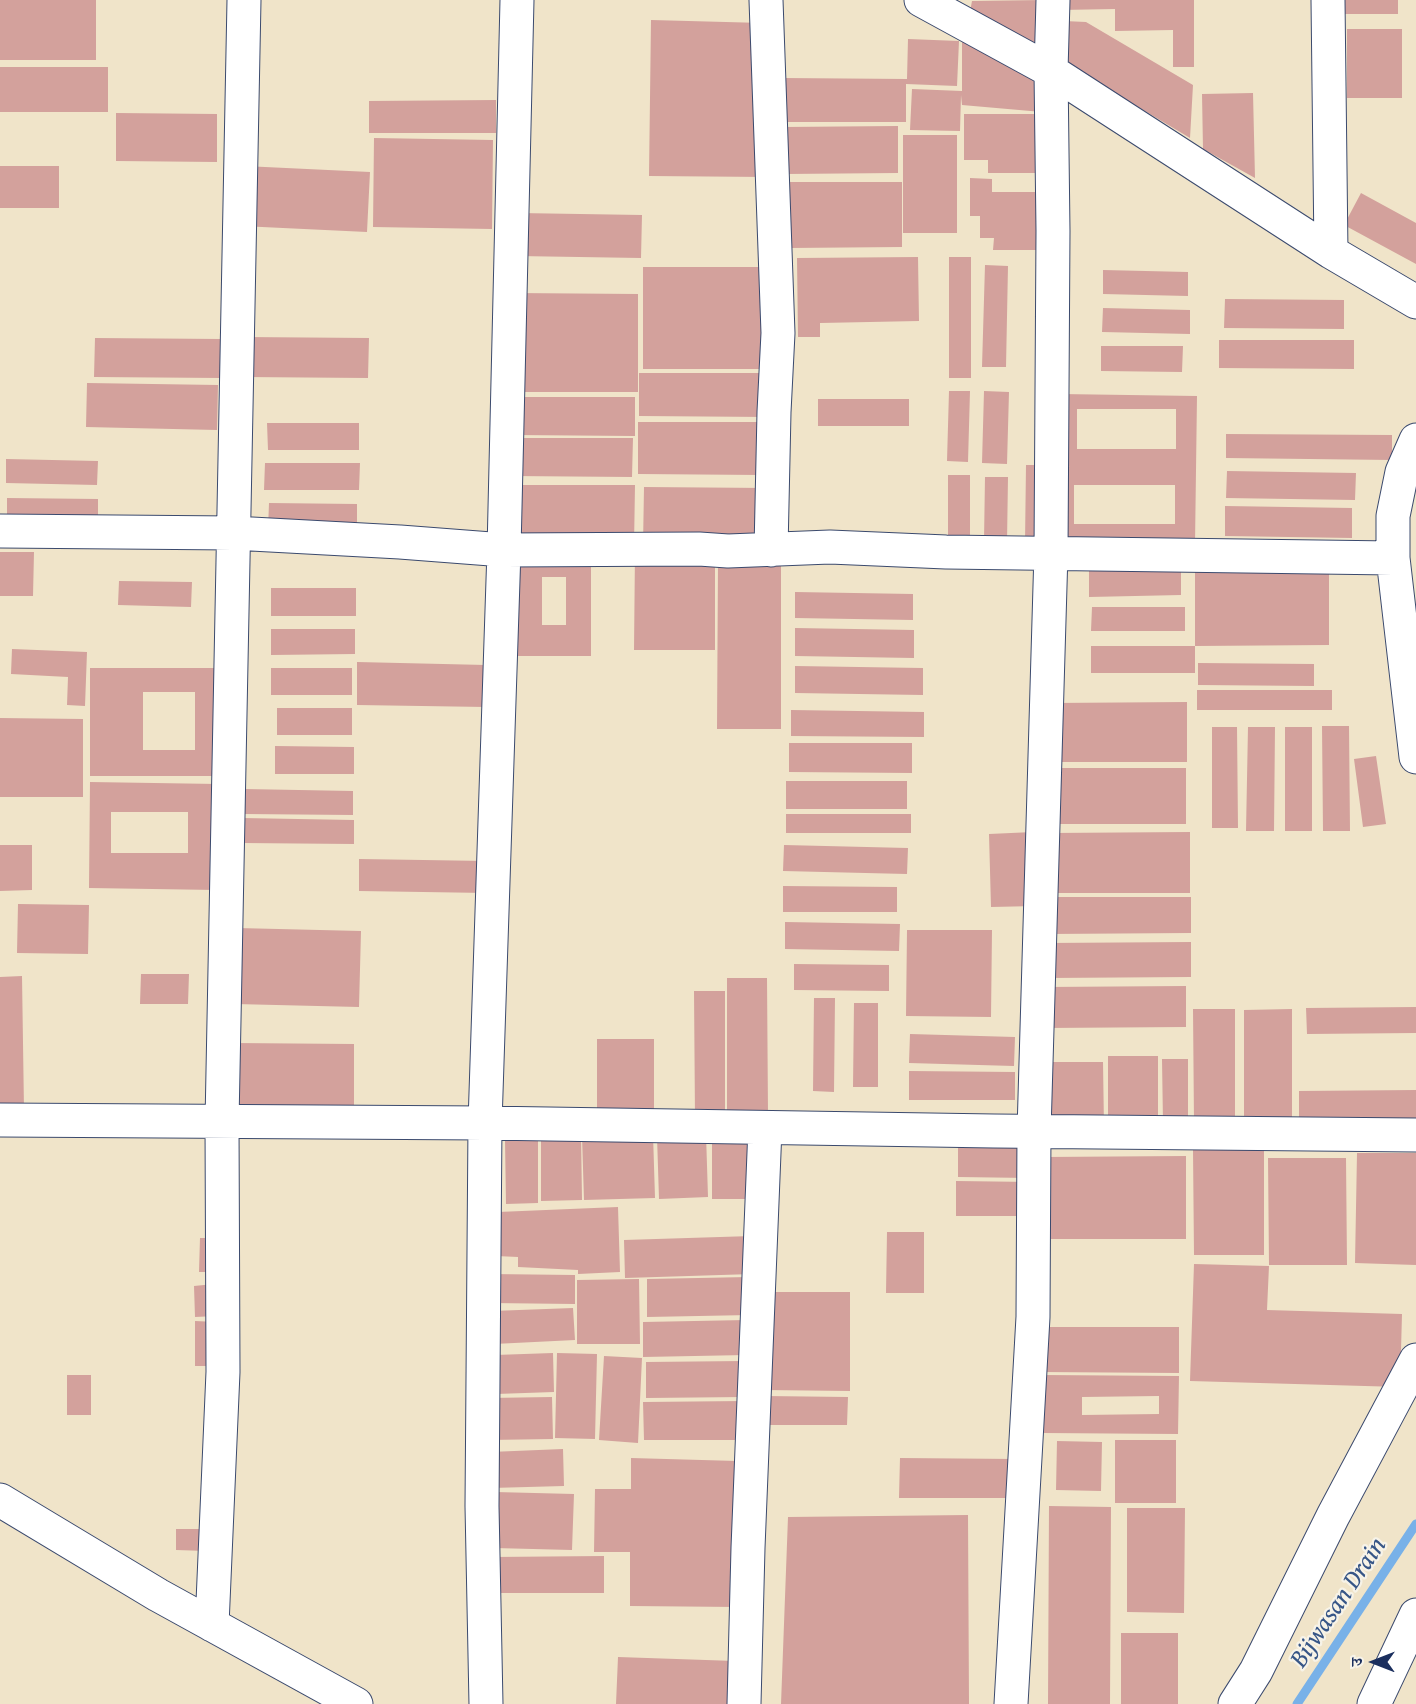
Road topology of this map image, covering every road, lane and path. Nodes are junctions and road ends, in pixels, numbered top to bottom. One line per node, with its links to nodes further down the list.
1 (244, 0): 12 (street)
2 (517, 0): 13 (street)
3 (766, 0): 14 (street)
4 (921, 0): 7 (street)
5 (1053, 0): 7 (street)
6 (1328, 0): 8 (street)
7 (1051, 71): 8 (street); 15 (street)
8 (1331, 252): 9 (street)
9 (1416, 302)
10 (1416, 440): 16 (street)
11 (0, 531): 12 (street)
12 (233, 533): 13 (street); 19 (street)
13 (504, 550): 14 (street); 20 (street)
14 (771, 550): 15 (street)
15 (1051, 552): 16 (street); 22 (street)
16 (1393, 558): 17 (street)
17 (1416, 757)
18 (0, 1120): 19 (street)
19 (222, 1122): 20 (street); 27 (street)
20 (485, 1123): 21 (street); 29 (street)
21 (765, 1128): 22 (street); 30 (street)
22 (1034, 1131): 23 (street); 31 (street)
23 (1416, 1134)
24 (1416, 1360): 32 (street)
25 (0, 1500): 27 (street)
26 (1416, 1615): 33 (street)
27 (212, 1625): 28 (street)
28 (356, 1704)
29 (486, 1704)
30 (744, 1704)
31 (1011, 1704)
32 (1235, 1704)
33 (1374, 1704)

